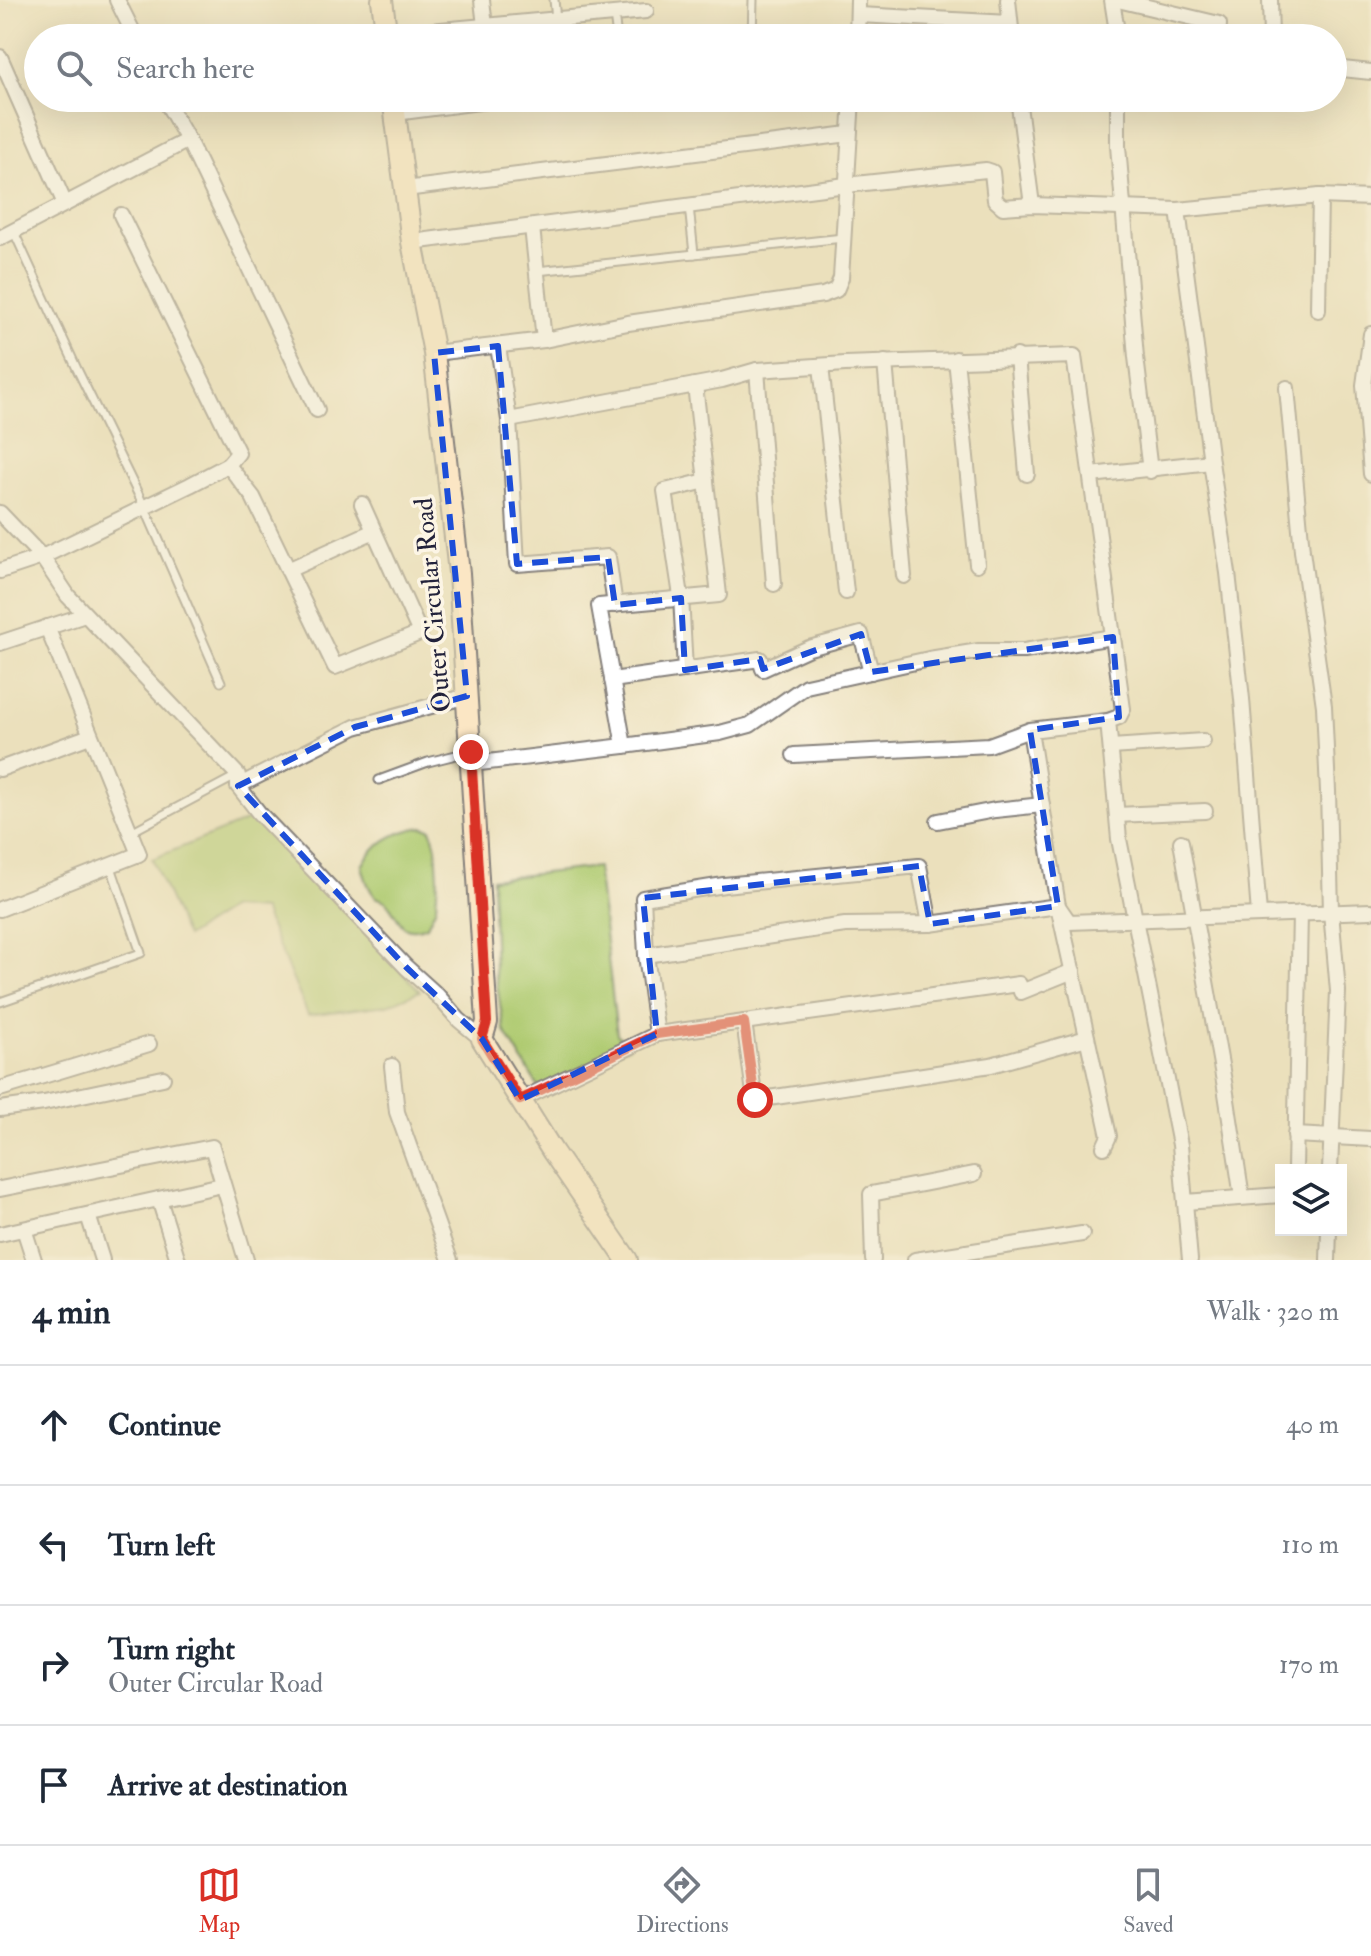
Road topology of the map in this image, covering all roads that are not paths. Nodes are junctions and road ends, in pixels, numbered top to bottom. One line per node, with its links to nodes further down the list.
1 (117, 0): 13 (street)
2 (382, 0): 14 (main road)
3 (482, 0): 15 (street)
4 (554, 0): 12 (lane)
5 (753, 0): 17 (lane)
6 (1008, 0): 19 (street)
7 (1115, 0): 20 (street); 21 (street)
8 (1270, 0): 22 (street)
9 (858, 7): 18 (street)
10 (622, 9): 11 (street); 12 (street)
11 (646, 11)
12 (556, 19): 16 (street)
13 (129, 24)
14 (385, 24)
15 (485, 24)
16 (505, 24)
17 (752, 24)
18 (966, 24)
19 (1010, 24)
20 (1117, 24)
21 (1219, 24)
22 (1271, 24)
23 (0, 57): 26 (street)
24 (1347, 69): 25 (street)
25 (1371, 72)
26 (24, 111)
27 (24, 112): 39 (street)
28 (172, 112): 34 (street)
29 (395, 112): 36 (main road, Outer Circular Road)
30 (851, 112): 33 (street)
31 (1020, 112): 40 (street)
32 (1118, 112): 42 (street)
33 (849, 134): 35 (street); 36 (street)
34 (188, 140): 39 (street); 63 (street)
35 (846, 185): 40 (street); 41 (street); 47 (street)
36 (405, 189): 48 (main road, Outer Circular Road)
37 (1320, 196): 38 (street); 43 (street); 51 (street)
38 (1371, 198)
39 (65, 204): 46 (street)
40 (1032, 205): 42 (street)
41 (689, 206): 45 (street); 49 (lane)
42 (1125, 208): 43 (street); 67 (street)
43 (1178, 210): 65 (street)
44 (121, 215): 66 (street)
45 (532, 227): 48 (street); 50 (street)
46 (7, 235): 73 (lane)
47 (843, 238): 49 (lane); 53 (street)
48 (412, 242): 55 (main road, Outer Circular Road)
49 (694, 254): 50 (lane)
50 (537, 271): 53 (street)
51 (1318, 310)
52 (1371, 334): 69 (street)
53 (544, 340): 54 (street)
54 (498, 346): 55 (street); 64 (street)
55 (434, 353): 93 (main road, Outer Circular Road)
56 (1017, 356): 57 (street); 68 (street); 70 (street)
57 (956, 359): 58 (street); 77 (street)
58 (885, 362): 59 (street); 80 (street)
59 (821, 366): 60 (street); 82 (street)
60 (757, 370): 61 (street); 81 (street)
61 (695, 385): 64 (street); 71 (street)
62 (1287, 388): 115 (street)
63 (317, 410)
64 (509, 420): 84 (street)
65 (1211, 462): 67 (street); 117 (street)
66 (228, 465): 73 (street); 78 (street)
67 (1150, 471): 70 (street)
68 (1027, 474)
69 (1371, 474)
70 (1091, 475): 87 (street)
71 (706, 481): 83 (street); 83 (street)
72 (362, 504): 75 (street)
73 (144, 506): 76 (street); 92 (lane)
74 (0, 513): 76 (street)
75 (374, 531): 78 (street); 78 (street)
76 (42, 557): 79 (street); 85 (street)
77 (977, 564)
78 (288, 570)
79 (0, 571)
80 (904, 576)
81 (774, 584)
82 (846, 592)
83 (681, 598): 84 (street); 89 (street)
84 (615, 605): 91 (street)
85 (85, 615): 86 (street); 104 (street)
86 (47, 627): 88 (street); 96 (street)
87 (1113, 637): 90 (street); 94 (street)
88 (0, 643)
89 (685, 670): 90 (street); 91 (street)
90 (871, 672): 98 (street)
91 (612, 680): 98 (street)
92 (221, 682)
93 (467, 696): 101 (main road, Outer Circular Road); 104 (street)
94 (1108, 721): 95 (street); 99 (street)
95 (1030, 730): 100 (street); 105 (street)
96 (90, 736): 102 (street); 109 (street)
97 (1203, 741): 99 (street)
98 (624, 746): 101 (street)
99 (1111, 747): 107 (street)
100 (794, 755)
101 (471, 758): 103 (lane); 127 (main road, Outer Circular Road)
102 (0, 769)
103 (379, 780)
104 (238, 781): 109 (lane); 127 (street)
105 (1042, 805): 108 (street); 112 (street)
106 (1205, 811): 107 (street)
107 (1117, 815): 119 (street)
108 (938, 821)
109 (131, 832): 111 (street)
110 (1181, 842): 118 (street)
111 (111, 867): 113 (street); 123 (lane)
112 (1058, 906): 119 (street); 120 (street); 122 (street)
113 (0, 909)
114 (1371, 911): 115 (street)
115 (1331, 912): 116 (street); 135 (street)
116 (1300, 913): 117 (street); 134 (street)
117 (1259, 914): 118 (street)
118 (1194, 917): 119 (street); 144 (street)
119 (1134, 919): 146 (street)
120 (930, 924): 121 (street); 121 (street)
121 (646, 955): 125 (street)
122 (1073, 971): 124 (street); 126 (street)
123 (0, 1002)
124 (744, 1022): 125 (street); 126 (street)
125 (657, 1034): 132 (street)
126 (1087, 1038): 137 (street)
127 (482, 1039): 132 (main road)
128 (149, 1044): 131 (street)
129 (392, 1066): 156 (street)
130 (163, 1078): 133 (street)
131 (0, 1089)
132 (520, 1100): 157 (main road)
133 (0, 1109)
134 (1295, 1135): 135 (street); 138 (street)
135 (1331, 1137): 136 (street); 139 (street)
136 (1371, 1139)
137 (1104, 1147)
138 (1295, 1164)
139 (1330, 1164)
140 (974, 1174): 158 (street)
141 (222, 1185): 142 (street); 145 (street); 155 (street)
142 (0, 1189)
143 (1275, 1195): 144 (street)
144 (1242, 1197): 146 (street)
145 (159, 1199): 147 (street); 154 (street)
146 (1185, 1202): 160 (street)
147 (88, 1215): 148 (street); 153 (street)
148 (24, 1229): 149 (street); 152 (street)
149 (0, 1234)
150 (1082, 1234): 159 (street)
151 (1329, 1236): 161 (street)
152 (34, 1260)
153 (102, 1260)
154 (178, 1260)
155 (246, 1260)
156 (450, 1260)
157 (627, 1260)
158 (873, 1260)
159 (915, 1260)
160 (1190, 1260)
161 (1328, 1260)

